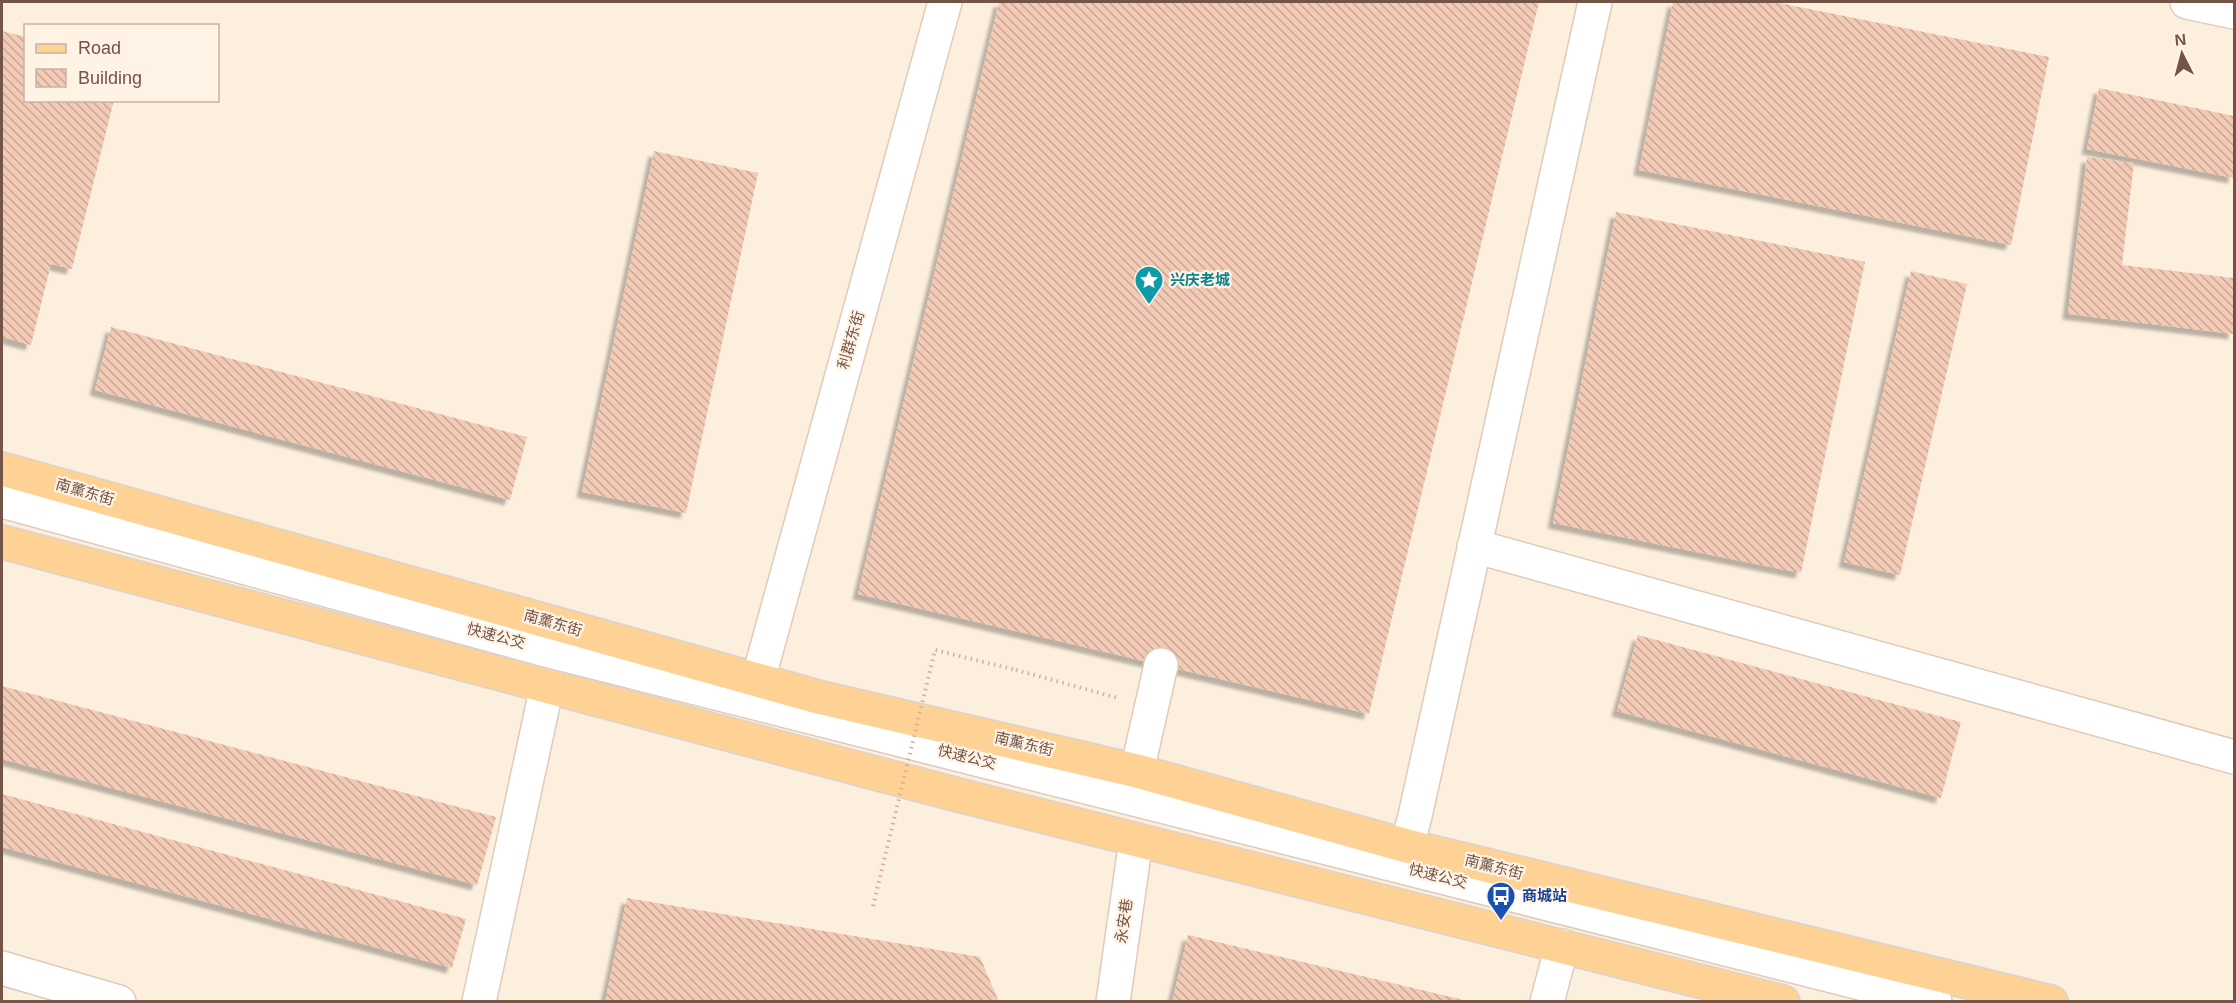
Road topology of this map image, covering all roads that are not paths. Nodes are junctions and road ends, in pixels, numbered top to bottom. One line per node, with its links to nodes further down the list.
1 (945, 2): 10 (street, 利群东街)
2 (1595, 2): 8 (street)
3 (2187, 2): 4 (street)
4 (2235, 12)
5 (2, 469): 10 (main road, 南薰东街)
6 (2, 501): 23 (street, 快速公交)
7 (2, 542): 11 (main road)
8 (1474, 546): 12 (street); 15 (street)
9 (1161, 665): 13 (street)
10 (758, 680): 13 (main road, 南薰东街)
11 (547, 686): 14 (main road); 19 (street)
12 (2235, 757)
13 (1137, 771): 15 (main road, 南薰东街)
14 (1136, 840): 16 (main road); 20 (street, 永安巷)
15 (1407, 846): 24 (main road, 南薰东街)
16 (1562, 946): 21 (street); 22 (main road)
17 (2, 968): 18 (street)
18 (119, 1002)
19 (479, 1002)
20 (1113, 1002)
21 (1547, 1002)
22 (1783, 1002)
23 (1935, 1002)
24 (2051, 1002)

